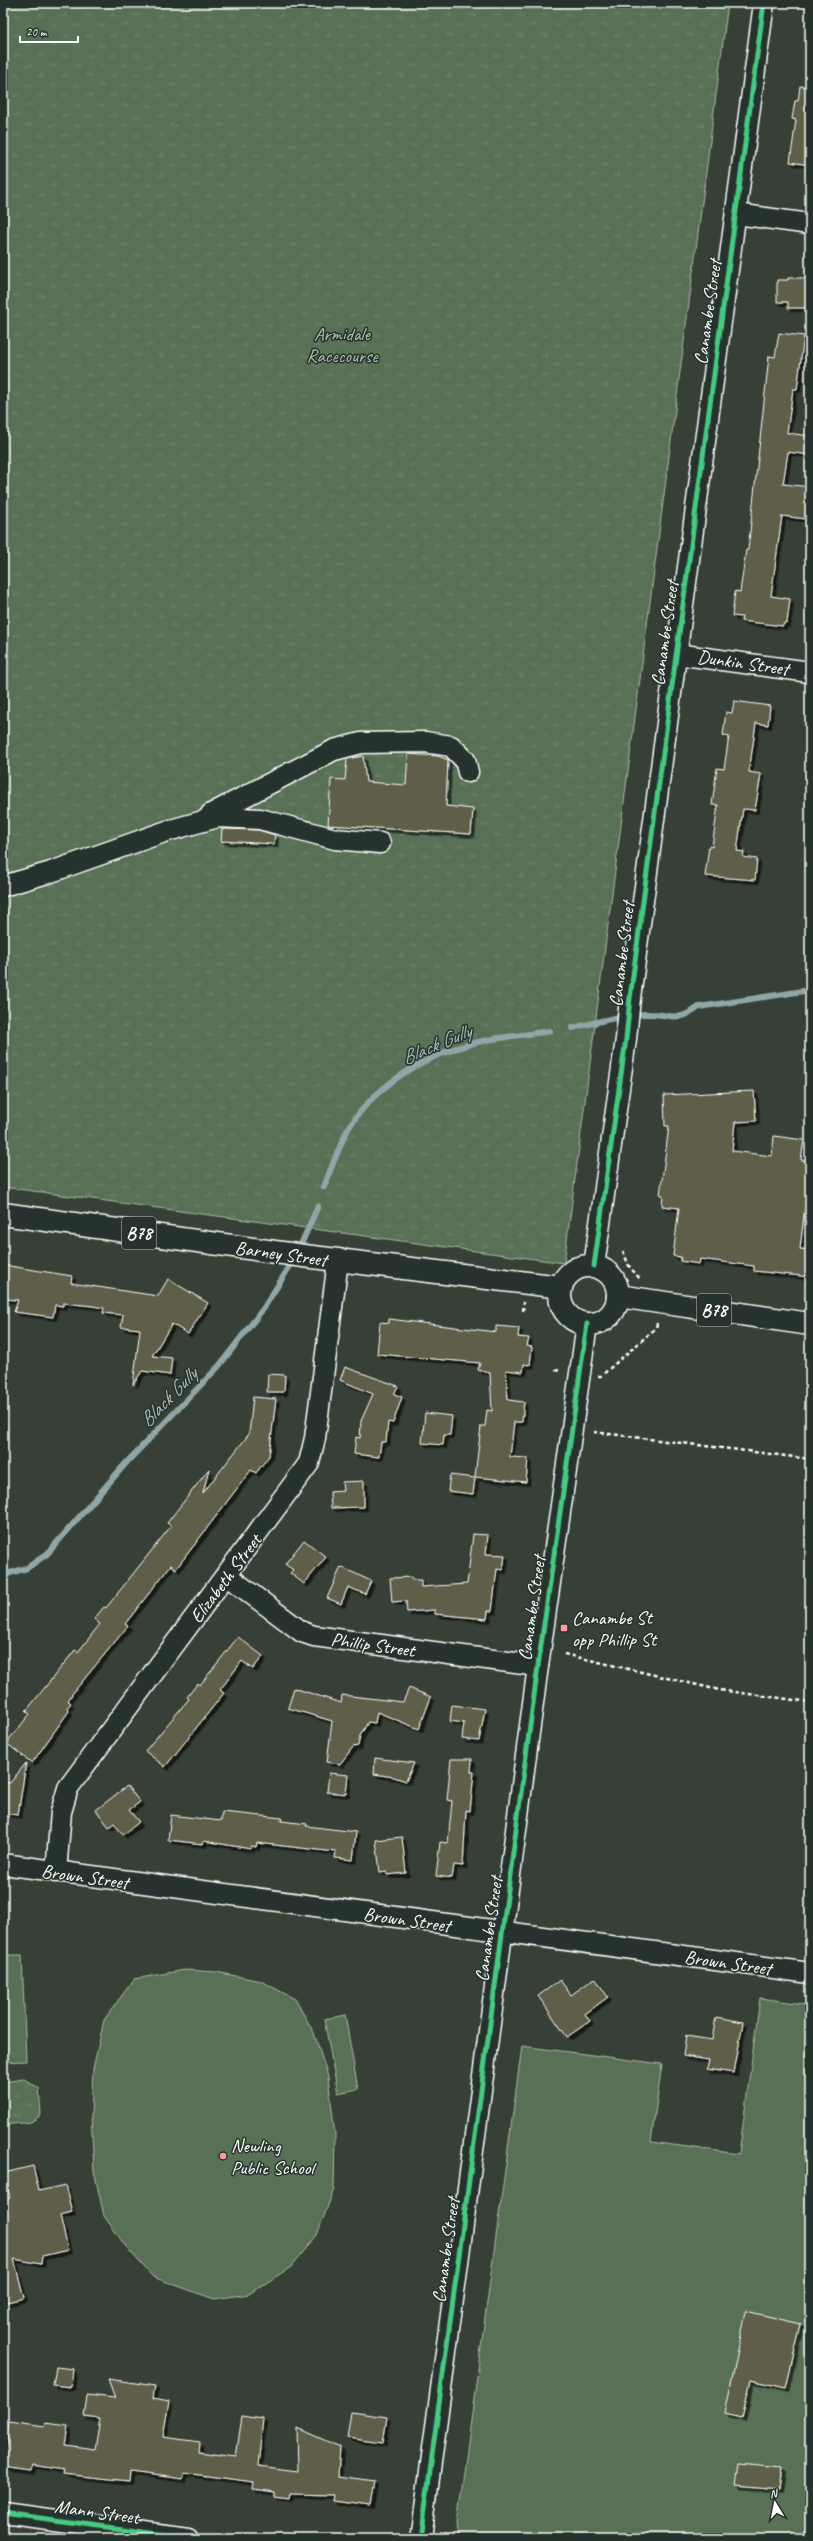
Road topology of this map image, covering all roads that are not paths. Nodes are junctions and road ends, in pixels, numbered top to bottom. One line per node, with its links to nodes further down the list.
1 (764, 3): 2 (street, Canambe Street)
2 (736, 214): 3 (street); 4 (street, Canambe Street)
3 (810, 224)
4 (676, 654): 5 (street, Dunkin Street); 12 (street, Canambe Street)
5 (810, 672)
6 (468, 772): 7 (street)
7 (193, 823): 8 (street); 9 (street)
8 (380, 843)
9 (3, 886)
10 (3, 1214): 11 (main road, Barney Street / B78)
11 (338, 1261): 13 (main road, Barney Street / B78); 17 (street, Elizabeth Street)
12 (594, 1266): 13 (main road); 14 (main road)
13 (561, 1287): 15 (main road)
14 (618, 1296): 15 (main road); 16 (main road, B78)
15 (587, 1324): 18 (street, Canambe Street)
16 (810, 1324)
17 (226, 1575): 18 (street, Phillip Street); 20 (street, Elizabeth Street)
18 (538, 1666): 21 (street, Canambe Street)
19 (3, 1864): 20 (street, Brown Street)
20 (56, 1872): 21 (street, Brown Street)
21 (503, 1932): 22 (street, Brown Street); 25 (street, Canambe Street)
22 (810, 1973)
23 (3, 2513): 24 (street, Mann Street)
24 (188, 2538)
25 (421, 2538)

